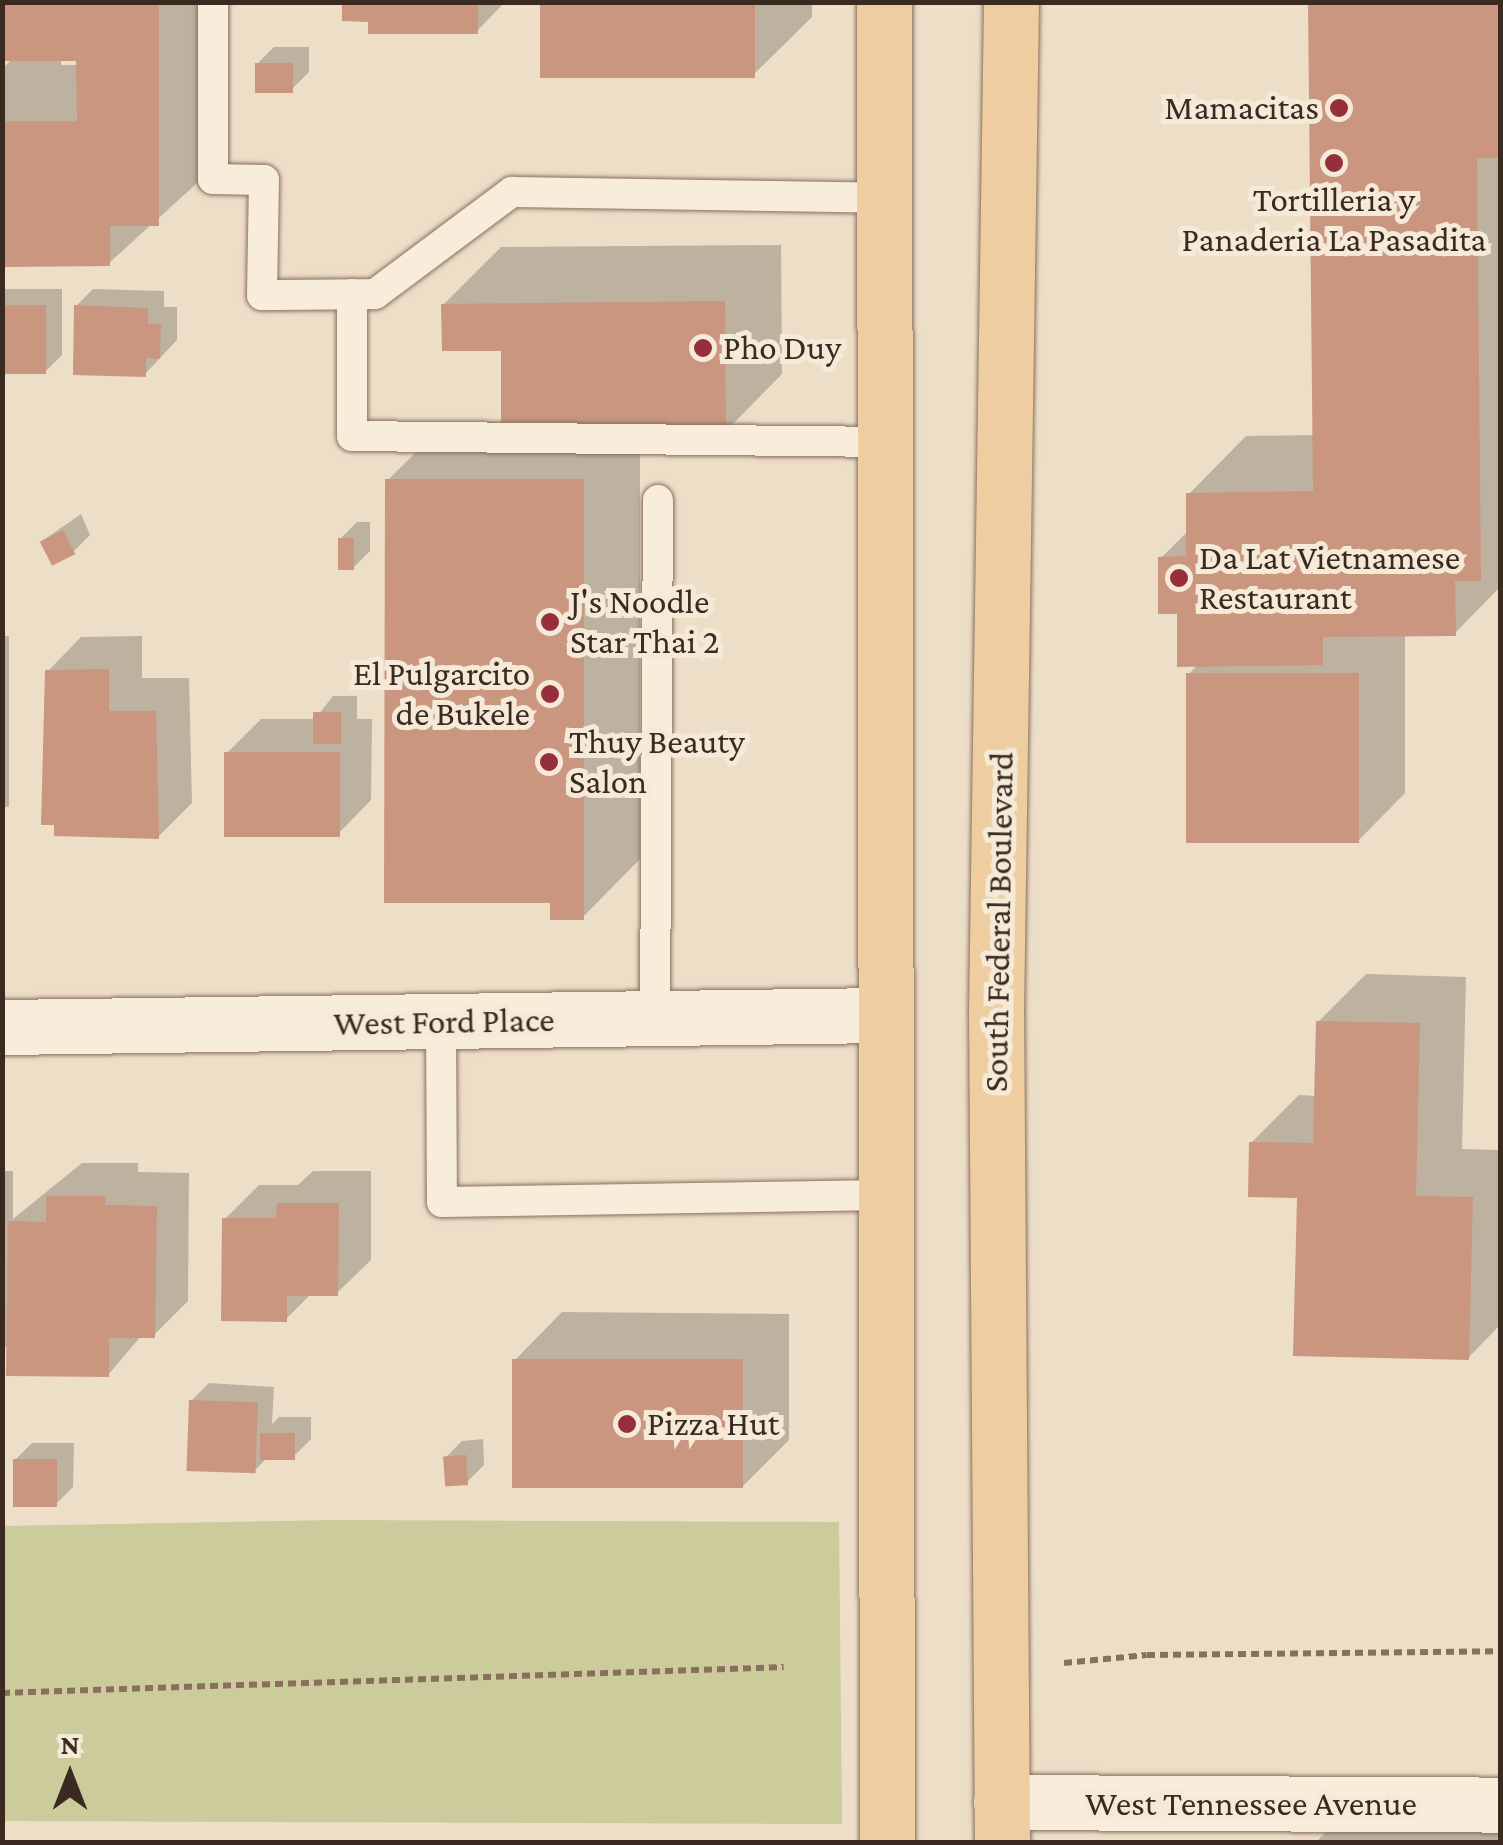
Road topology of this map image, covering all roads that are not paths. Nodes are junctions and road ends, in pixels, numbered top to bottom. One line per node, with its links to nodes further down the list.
1 (213, 2): 5 (lane)
2 (884, 2): 4 (main road)
3 (1010, 2): 14 (main road, South Federal Boulevard)
4 (885, 198): 5 (lane); 6 (main road)
5 (352, 294): 6 (lane)
6 (885, 442): 8 (main road)
7 (658, 500): 9 (lane)
8 (886, 1014): 9 (street, West Ford Place); 12 (main road)
9 (655, 1020): 10 (street, West Ford Place)
10 (441, 1022): 11 (street, West Ford Place); 12 (lane)
11 (2, 1027)
12 (886, 1195): 15 (main road)
13 (1500, 1806): 14 (street, West Tennessee Avenue)
14 (1001, 1822)
15 (887, 1842)

